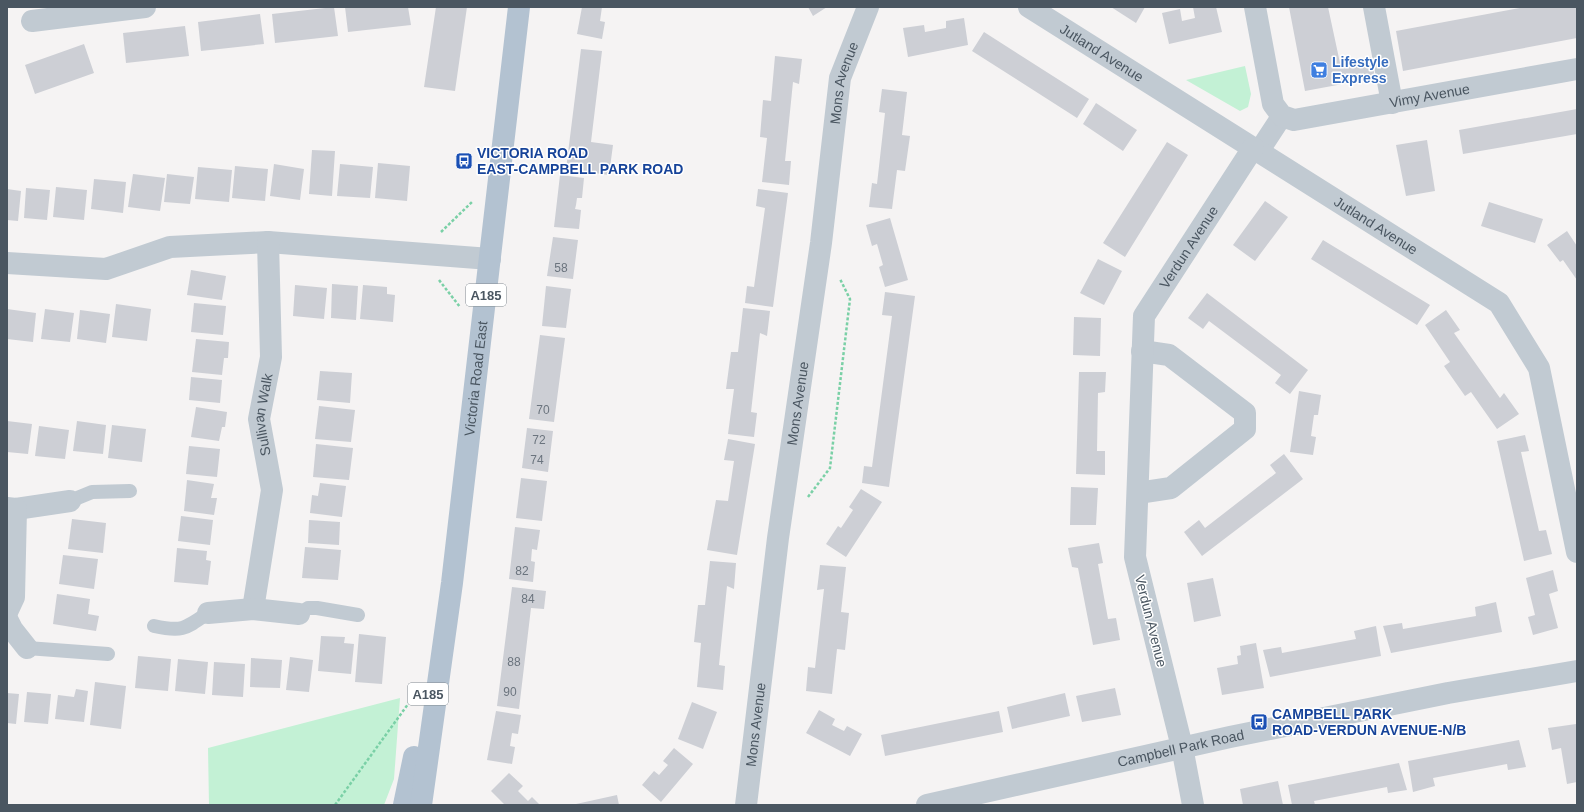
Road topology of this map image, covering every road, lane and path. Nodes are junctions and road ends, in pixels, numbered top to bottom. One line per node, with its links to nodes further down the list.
1 (145, 7): 7 (street)
2 (519, 7): 13 (main road, Victoria Road East / A185)
3 (868, 7): 39 (street, Mons Avenue)
4 (1029, 7): 11 (street, Jutland Avenue)
5 (1255, 7): 10 (street)
6 (1374, 7): 9 (street)
7 (32, 21)
8 (1577, 69): 9 (street, Vimy Avenue)
9 (1392, 103): 10 (street, Vimy Avenue)
10 (1282, 116): 11 (street)
11 (1256, 150): 16 (street, Verdun Avenue); 22 (street, Jutland Avenue)
12 (268, 242): 13 (street); 14 (street); 24 (street, Sullivan Walk)
13 (490, 260): 23 (main road, Victoria Road East / A185)
14 (7, 263)
15 (839, 278): 19 (path)
16 (1142, 351): 18 (street, Verdun Avenue); 18 (street)
17 (130, 491): 20 (lane)
18 (1138, 493): 35 (street, Verdun Avenue)
19 (806, 500)
20 (70, 501): 21 (street)
21 (12, 508): 25 (street)
22 (1577, 552)
23 (452, 583): 33 (main road, Victoria Road East / A185); 38 (main road, Victoria Road East / A185)
24 (253, 609): 26 (street); 27 (street)
25 (7, 612)
26 (208, 613): 30 (lane)
27 (299, 614): 28 (lane)
28 (358, 615)
29 (7, 619): 31 (street)
30 (154, 626)
31 (27, 648): 32 (lane)
32 (108, 654)
33 (433, 669): 36 (path); 37 (main road, Victoria Road East / A185)
34 (1577, 671): 35 (street, Campbell Park Road)
35 (1182, 747): 40 (street, Campbell Park Road); 41 (street, Verdun Avenue)
36 (335, 805)
37 (404, 805)
38 (421, 805)
39 (746, 805)
40 (927, 805)
41 (1193, 805)

